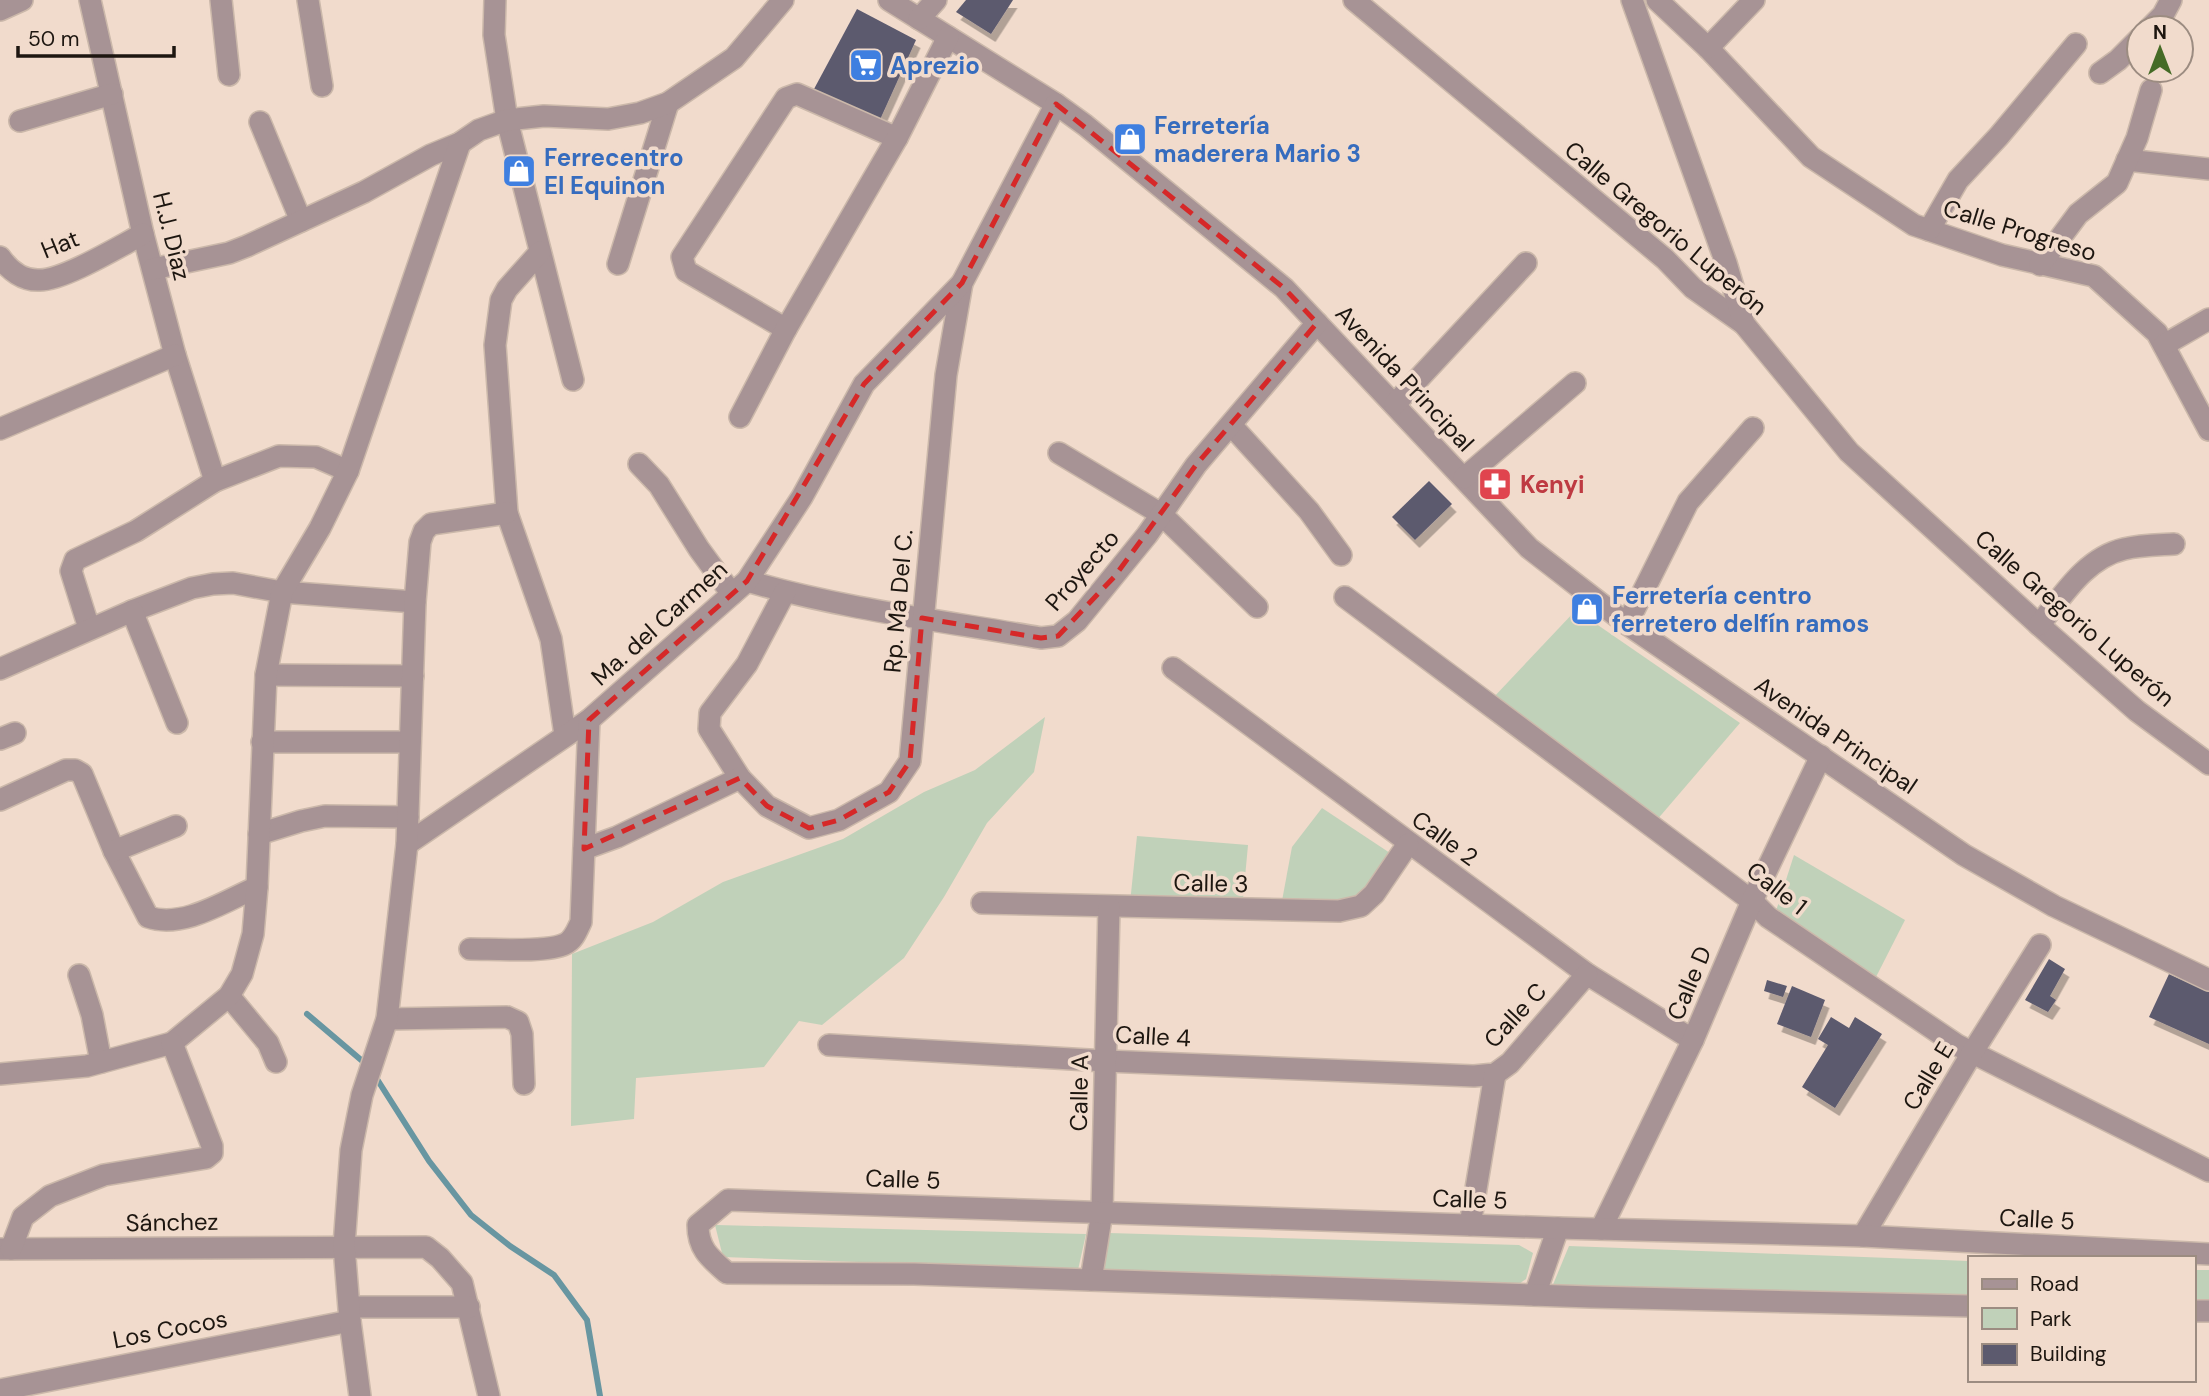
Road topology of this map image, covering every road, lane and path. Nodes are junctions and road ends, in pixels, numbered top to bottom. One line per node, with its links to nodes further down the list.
1 (22, 0): 13 (street)
2 (90, 0): 23 (street, H.J. Diaz)
3 (220, 0): 20 (street)
4 (308, 0): 21 (street)
5 (495, 0): 26 (street)
6 (783, 0): 24 (street)
7 (889, 0): 14 (street, Avenida Principal)
8 (936, 0): 14 (street)
9 (1354, 0): 45 (street, Calle Gregorio Luperón)
10 (1632, 0): 45 (street)
11 (1657, 0): 17 (street, Calle Progreso)
12 (1754, 0): 17 (street)
13 (0, 10)
14 (919, 19): 15 (street, Avenida Principal)
15 (948, 37): 25 (street, Avenida Principal); 29 (street)
16 (2077, 44): 34 (street)
17 (1708, 48): 34 (street, Calle Progreso)
18 (2125, 51): 19 (street)
19 (2100, 73)
20 (229, 75)
21 (322, 86)
22 (2151, 90): 31 (street)
23 (112, 94): 27 (street); 35 (street, H.J. Diaz)
24 (668, 103): 26 (street); 39 (street)
25 (1056, 104): 42 (street); 44 (street, Avenida Principal)
26 (507, 120): 30 (street); 36 (street)
27 (20, 121)
28 (260, 122): 33 (street)
29 (897, 138): 46 (street); 46 (street)
30 (460, 143): 33 (street); 59 (street)
31 (2127, 160): 32 (street); 40 (street)
32 (2209, 169)
33 (301, 221): 41 (street)
34 (1929, 230): 40 (street, Calle Progreso)
35 (144, 234): 37 (street, Hat); 41 (street, H.J. Diaz)
36 (540, 252): 49 (street); 62 (street)
37 (0, 257)
38 (1526, 263): 51 (street)
39 (618, 264)
40 (2040, 265): 47 (street, Calle Progreso)
41 (153, 269): 48 (street, H.J. Diaz)
42 (962, 283): 66 (street, Ma. del Carmen); 73 (street, Rp. Ma Del C.)
43 (2209, 319): 47 (street)
44 (1317, 323): 51 (street, Avenida Principal); 53 (street, Proyecto)
45 (1744, 324): 75 (street, Calle Gregorio Luperón)
46 (786, 329): 52 (street)
47 (2164, 345): 56 (street, Calle Progreso)
48 (175, 355): 55 (street); 61 (street, H.J. Diaz)
49 (573, 380)
50 (1575, 383): 60 (street)
51 (1395, 404): 60 (street, Avenida Principal)
52 (740, 417)
53 (1230, 425): 63 (street, Proyecto); 65 (street)
54 (1753, 428): 74 (street)
55 (0, 429)
56 (2209, 430)
57 (1059, 453): 63 (street)
58 (639, 464): 66 (street)
59 (348, 471): 61 (street); 67 (street)
60 (1464, 478): 74 (street, Avenida Principal)
61 (215, 481): 76 (street)
62 (507, 513): 70 (street); 83 (street)
63 (1161, 514): 71 (street); 73 (street, Proyecto)
64 (2174, 544): 75 (street)
65 (1341, 555)
66 (740, 588): 68 (street, Proyecto); 81 (street, Ma. del Carmen)
67 (282, 592): 70 (street); 72 (street); 79 (street)
68 (785, 592): 73 (street, Proyecto); 88 (street)
69 (1345, 597): 98 (street, Calle 1)
70 (415, 602): 80 (street)
71 (1258, 607)
72 (132, 611): 76 (street); 82 (street)
73 (922, 618): 88 (street, Rp. Ma Del C.)
74 (1627, 624): 86 (street, Avenida Principal)
75 (2039, 625): 87 (street, Calle Gregorio Luperón)
76 (89, 628): 78 (street)
77 (1173, 668): 94 (street, Calle 2)
78 (0, 669)
79 (266, 675): 80 (street); 84 (street)
80 (413, 676): 85 (street)
81 (589, 720): 83 (street, Ma. del Carmen); 95 (street)
82 (177, 723)
83 (565, 735): 93 (street, Ma. del Carmen)
84 (262, 742): 85 (street); 92 (street)
85 (410, 742): 90 (street)
86 (1821, 756): 98 (street, Calle D); 105 (street, Avenida Principal)
87 (2209, 764)
88 (740, 778): 95 (street)
89 (0, 800): 96 (street)
90 (408, 817): 92 (street); 93 (street)
91 (176, 827): 96 (street)
92 (259, 834): 97 (street)
93 (407, 844): 107 (street)
94 (1408, 844): 100 (street, Calle 3); 103 (street, Calle 2)
95 (583, 849): 102 (street)
96 (114, 851): 97 (street)
97 (257, 887): 106 (street)
98 (1752, 901): 108 (street, Calle D); 111 (street, Calle 1)
99 (982, 903): 100 (street, Calle 3)
100 (1110, 908): 112 (street, Calle A)
101 (2040, 945): 111 (street, Calle E)
102 (470, 949)
103 (1587, 974): 108 (street, Calle 2); 116 (street, Calle C)
104 (79, 975): 113 (street)
105 (2209, 980)
106 (229, 996): 109 (street); 114 (street)
107 (387, 1019): 117 (street); 124 (street)
108 (1693, 1040): 122 (street, Calle D)
109 (172, 1043): 113 (street); 125 (street)
110 (829, 1045): 112 (street, Calle 4)
111 (1972, 1053): 118 (street, Calle 1); 123 (street, Calle E)
112 (1106, 1061): 116 (street, Calle 4); 119 (street, Calle A)
113 (101, 1062): 115 (street)
114 (276, 1062)
115 (0, 1074)
116 (1484, 1075): 120 (street)
117 (524, 1084)
118 (2209, 1171)
119 (1102, 1212): 120 (street, Calle 5); 127 (street, Calle A); 127 (street, Calle 5)
120 (1470, 1225): 121 (street, Calle 5)
121 (1558, 1228): 122 (street, Calle 5); 128 (street)
122 (1601, 1229): 123 (street, Calle 5)
123 (1863, 1236): 126 (street, Calle 5)
124 (344, 1246): 125 (street, Sánchez); 130 (street, Sánchez); 131 (street)
125 (6, 1249)
126 (2209, 1254)
127 (1091, 1280): 128 (street)
128 (1535, 1295): 129 (street)
129 (1968, 1306)
130 (469, 1307): 131 (street, Los Cocos); 134 (street, Sánchez)
131 (350, 1314): 132 (street, Los Cocos); 133 (street)
132 (0, 1390)
133 (360, 1396)
134 (489, 1396)

